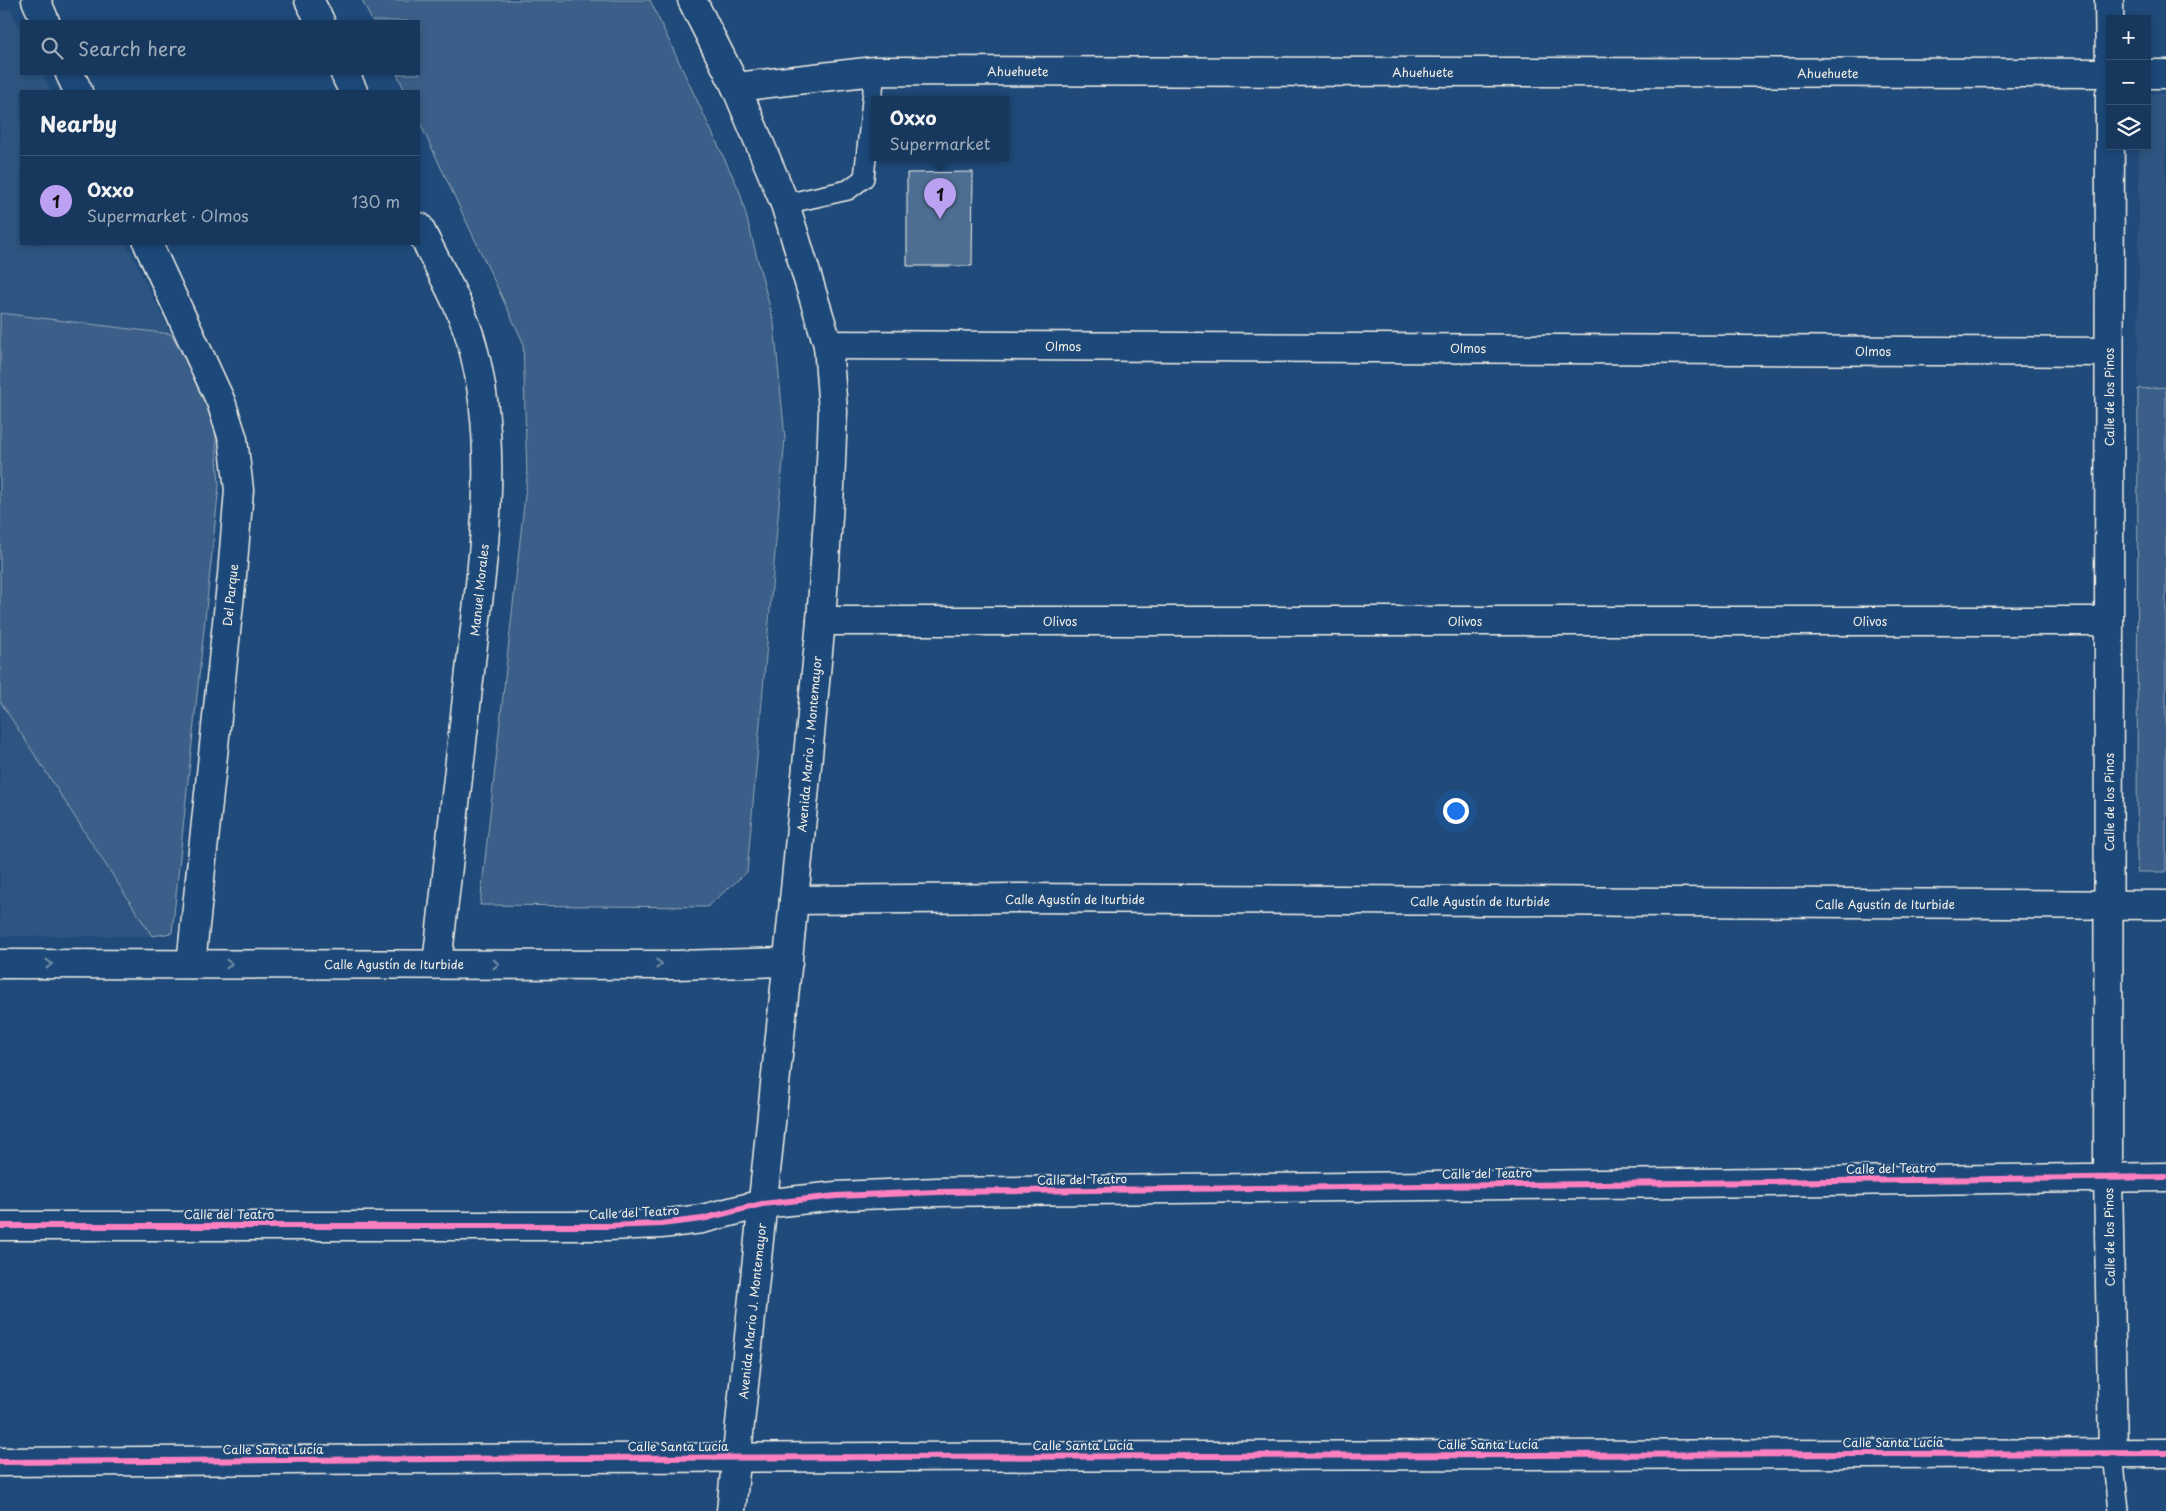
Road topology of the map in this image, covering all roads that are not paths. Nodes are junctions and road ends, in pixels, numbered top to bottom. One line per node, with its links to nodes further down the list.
1 (36, 0): 5 (street)
2 (309, 0): 6 (street)
3 (692, 0): 14 (street, Avenida Mario J. Montemayor)
4 (2109, 0): 7 (street)
5 (45, 20)
6 (319, 20)
7 (2110, 60)
8 (875, 71): 9 (street, Ahuehuete); 14 (street, Ahuehuete); 17 (lane)
9 (2106, 73)
10 (2151, 74): 11 (street)
11 (2166, 74)
12 (70, 75): 15 (street)
13 (345, 75): 16 (street)
14 (736, 87): 20 (street, Avenida Mario J. Montemayor)
15 (78, 90)
16 (353, 90)
17 (872, 96)
18 (2110, 105): 24 (street, Calle de los Pinos)
19 (871, 110): 20 (lane)
20 (785, 204): 23 (street, Avenida Mario J. Montemayor)
21 (420, 229): 33 (street, Manuel Morales)
22 (148, 245): 32 (street, Del Parque)
23 (828, 345): 24 (street, Olmos); 25 (street, Avenida Mario J. Montemayor)
24 (2109, 352): 26 (street, Calle de los Pinos)
25 (821, 620): 26 (street, Olivos); 27 (street, Avenida Mario J. Montemayor)
26 (2108, 621): 28 (street, Calle de los Pinos)
27 (794, 900): 28 (street, Calle Agustín de Iturbide); 30 (street, Avenida Mario J. Montemayor)
28 (2110, 905): 29 (street, Calle Agustín de Iturbide); 34 (street, Calle de los Pinos)
29 (2166, 905)
30 (788, 962): 33 (street, Calle Agustín de Iturbide, one-way to 30); 36 (street, Avenida Mario J. Montemayor)
31 (0, 964): 32 (street, Calle Agustín de Iturbide, one-way to 32)
32 (191, 964): 33 (street, Calle Agustín de Iturbide, one-way to 33)
33 (437, 964)
34 (2108, 1176): 35 (street, Calle del Teatro); 36 (street, Calle del Teatro); 38 (street, Calle de los Pinos)
35 (2166, 1177)
36 (762, 1204): 37 (street, Calle del Teatro); 40 (street, Avenida Mario J. Montemayor)
37 (0, 1226)
38 (2113, 1453): 39 (street, Calle Santa Lucía); 40 (street, Calle Santa Lucía); 43 (lane, Calle de los Pinos)
39 (2166, 1453)
40 (737, 1458): 41 (street, Calle Santa Lucía); 42 (street, Avenida Mario J. Montemayor)
41 (0, 1462)
42 (731, 1511)
43 (2119, 1511)

